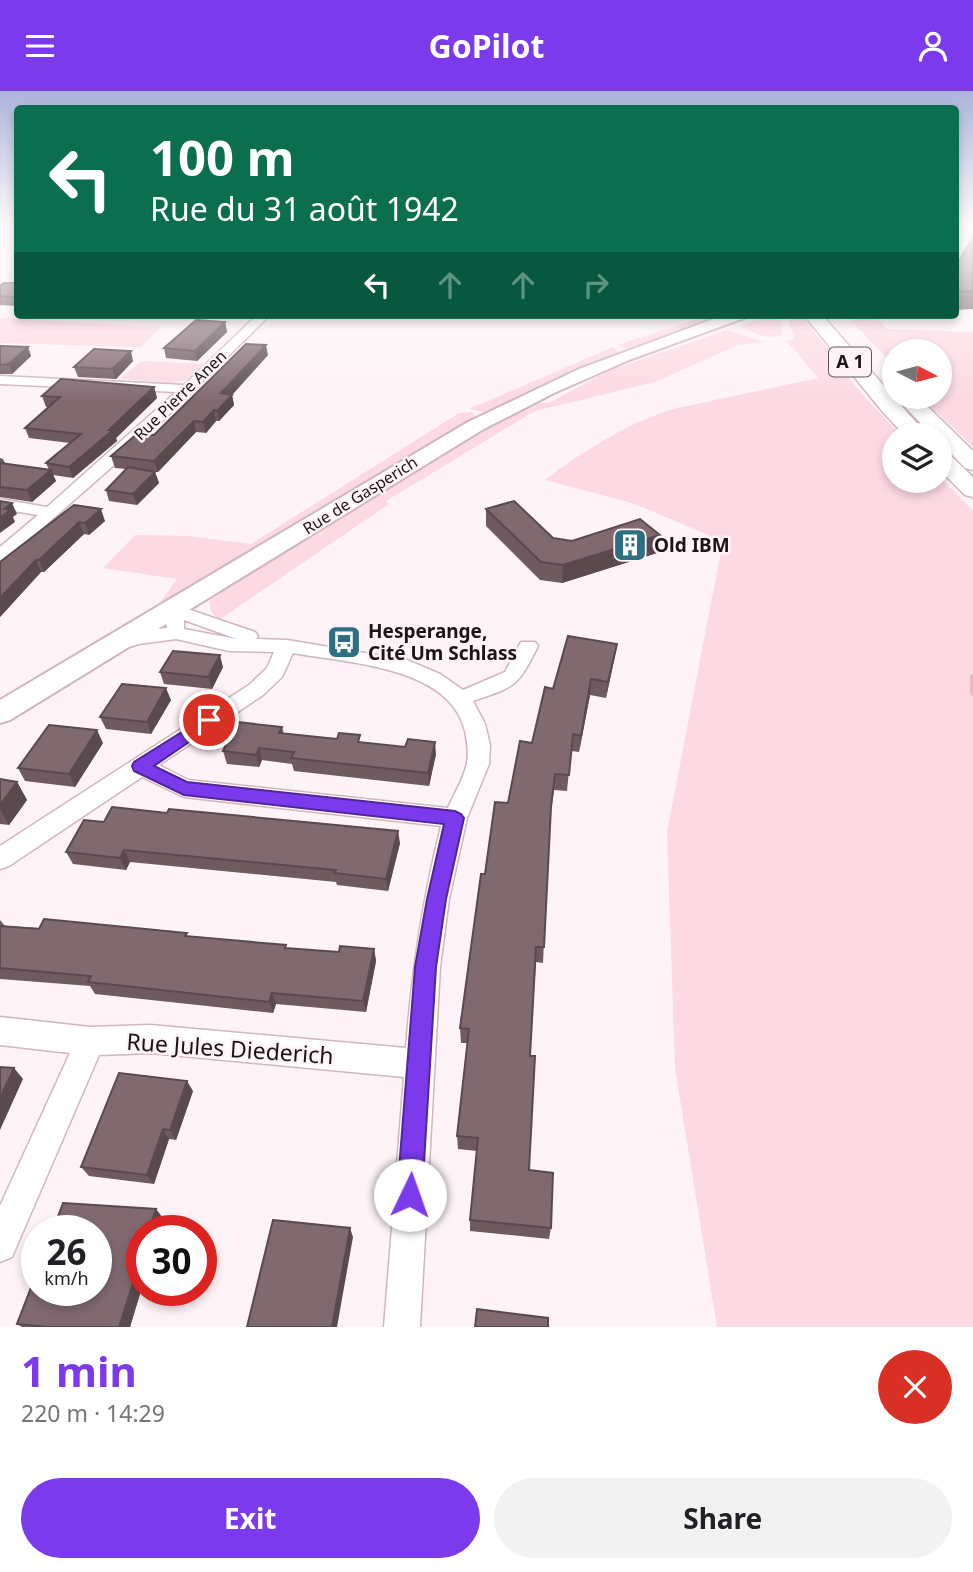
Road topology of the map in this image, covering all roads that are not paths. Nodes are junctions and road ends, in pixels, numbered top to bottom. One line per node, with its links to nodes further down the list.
1 (260, 319): 8 (street, Rue Pierre Anen)
2 (727, 319): 16 (main road, Rue de Gasperich)
3 (817, 319): 7 (highway, A 1)
4 (837, 319): 5 (highway, A 1)
5 (882, 370)
6 (0, 380): 8 (street)
7 (882, 382)
8 (187, 389): 14 (street, Rue Pierre Anen)
9 (910, 409): 10 (highway, A 1)
10 (973, 463)
11 (952, 470): 12 (highway)
12 (973, 490)
13 (0, 504): 14 (street)
14 (51, 512): 15 (street, Rue Pierre Anen)
15 (0, 556)
16 (211, 587): 17 (street); 18 (main road, Rue de Gasperich)
17 (201, 618): 18 (street); 19 (street)
18 (175, 622): 19 (street); 22 (main road, Rue de Gasperich)
19 (287, 646): 21 (street); 23 (street)
20 (528, 646): 21 (street)
21 (461, 698): 24 (street)
22 (0, 713)
23 (140, 766): 24 (street); 25 (street)
24 (455, 818): 28 (street)
25 (0, 859)
26 (0, 1031): 27 (street, Rue Jules Diederich)
27 (90, 1041): 28 (street, Rue Jules Diederich); 29 (street)
28 (418, 1064): 30 (street)
29 (0, 1245)
30 (402, 1327)

